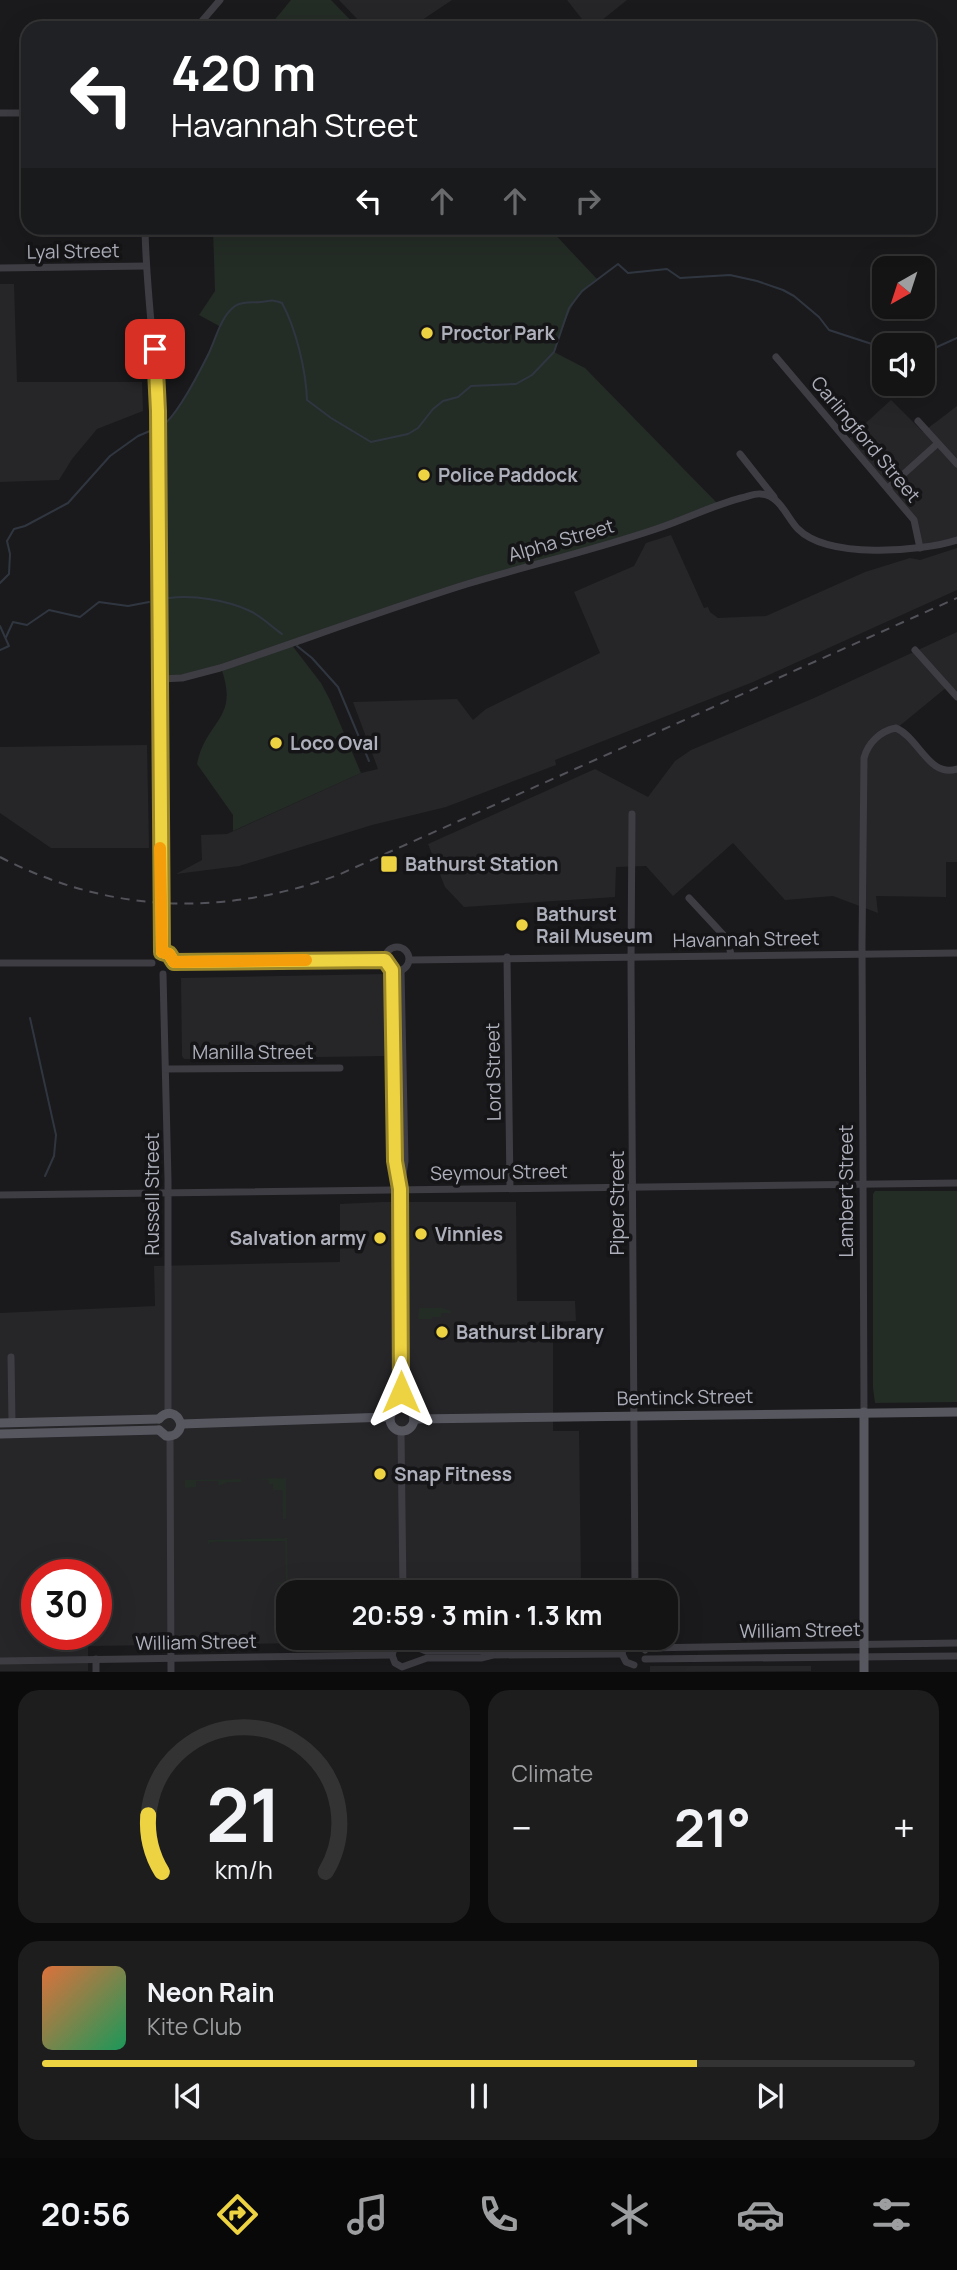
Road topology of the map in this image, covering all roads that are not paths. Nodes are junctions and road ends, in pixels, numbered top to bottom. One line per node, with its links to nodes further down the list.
1 (219, 0): 2 (street)
2 (202, 21)
3 (0, 113): 4 (street)
4 (21, 113)
5 (145, 235): 6 (street)
6 (146, 265): 7 (street, Lyal Street); 18 (street)
7 (0, 268)
8 (776, 358): 13 (street, Carlingford Street)
9 (918, 421): 10 (street)
10 (937, 444): 12 (street); 13 (street)
11 (740, 454): 14 (street)
12 (957, 464)
13 (888, 488): 16 (street, Carlingford Street)
14 (775, 499): 16 (street); 18 (street, Alpha Street)
15 (957, 540): 16 (street)
16 (920, 548)
17 (915, 650): 19 (street)
18 (160, 679): 23 (street)
19 (957, 698)
20 (957, 769): 25 (street, Lambert Street)
21 (632, 814): 27 (street, Piper Street)
22 (689, 898): 26 (street)
23 (162, 952): 31 (street); 33 (street)
24 (957, 953): 25 (street, Havannah Street)
25 (862, 954): 26 (street, Havannah Street); 43 (street, Lambert Street)
26 (731, 955): 27 (street, Havannah Street)
27 (631, 956): 28 (street, Havannah Street); 45 (street, Piper Street)
28 (507, 957): 30 (street, Havannah Street); 46 (street, Lord Street)
29 (385, 960): 30 (street); 31 (street); 34 (street)
30 (410, 960): 35 (street)
31 (174, 962): 36 (street)
32 (0, 963): 33 (street)
33 (152, 963): 36 (street)
34 (392, 970): 35 (street); 37 (street)
35 (401, 970): 38 (street)
36 (163, 974): 40 (street, Russell Street)
37 (393, 1030): 38 (street); 42 (street)
38 (404, 1031): 41 (street)
39 (340, 1068): 40 (street, Manilla Street)
40 (166, 1069): 48 (street, Russell Street)
41 (404, 1119): 42 (street); 47 (street)
42 (395, 1120): 47 (street)
43 (863, 1182): 44 (street, Seymour Street); 45 (street, Seymour Street); 52 (street, Lambert Street)
44 (957, 1183)
45 (632, 1186): 46 (street, Seymour Street); 55 (street, Piper Street)
46 (510, 1188): 47 (street, Seymour Street)
47 (400, 1189): 48 (street, Seymour Street); 51 (street)
48 (168, 1193): 49 (street, Seymour Street); 54 (street, Russell Street)
49 (0, 1195)
50 (11, 1357): 59 (street)
51 (401, 1406): 56 (main road); 58 (main road)
52 (864, 1412): 53 (main road, Bentinck Street); 55 (main road, Bentinck Street); 69 (main road, Lambert Street)
53 (957, 1412)
54 (168, 1413): 57 (main road); 61 (main road)
55 (634, 1415): 58 (main road, Bentinck Street); 67 (street, Piper Street)
56 (389, 1417): 61 (main road); 63 (main road)
57 (159, 1419): 59 (main road); 62 (main road)
58 (414, 1419): 63 (main road)
59 (12, 1422): 60 (main road)
60 (0, 1423)
61 (181, 1424): 65 (main road)
62 (159, 1430): 64 (main road); 65 (main road)
63 (401, 1431): 66 (street)
64 (0, 1434)
65 (170, 1437): 81 (street)
66 (404, 1580)
67 (635, 1580)
68 (957, 1643): 69 (street, William Street)
69 (864, 1645): 70 (street, William Street); 80 (main road, Lambert Street)
70 (678, 1648)
71 (394, 1650): 77 (street)
72 (415, 1650): 85 (street)
73 (422, 1650): 78 (street)
74 (623, 1650): 76 (street)
75 (644, 1650): 83 (street)
76 (622, 1654): 78 (street); 86 (street)
77 (392, 1655): 81 (street, William Street); 87 (street)
78 (493, 1655): 85 (street)
79 (957, 1656): 80 (street, William Street)
80 (864, 1657): 83 (street, William Street); 90 (main road, Lambert Street)
81 (171, 1658): 82 (street, William Street); 89 (street)
82 (96, 1659): 84 (street, William Street); 88 (street)
83 (645, 1659): 86 (street)
84 (0, 1661)
85 (414, 1662): 87 (street)
86 (634, 1668)
87 (404, 1669)
88 (96, 1671)
89 (171, 1671)
90 (864, 1671)

